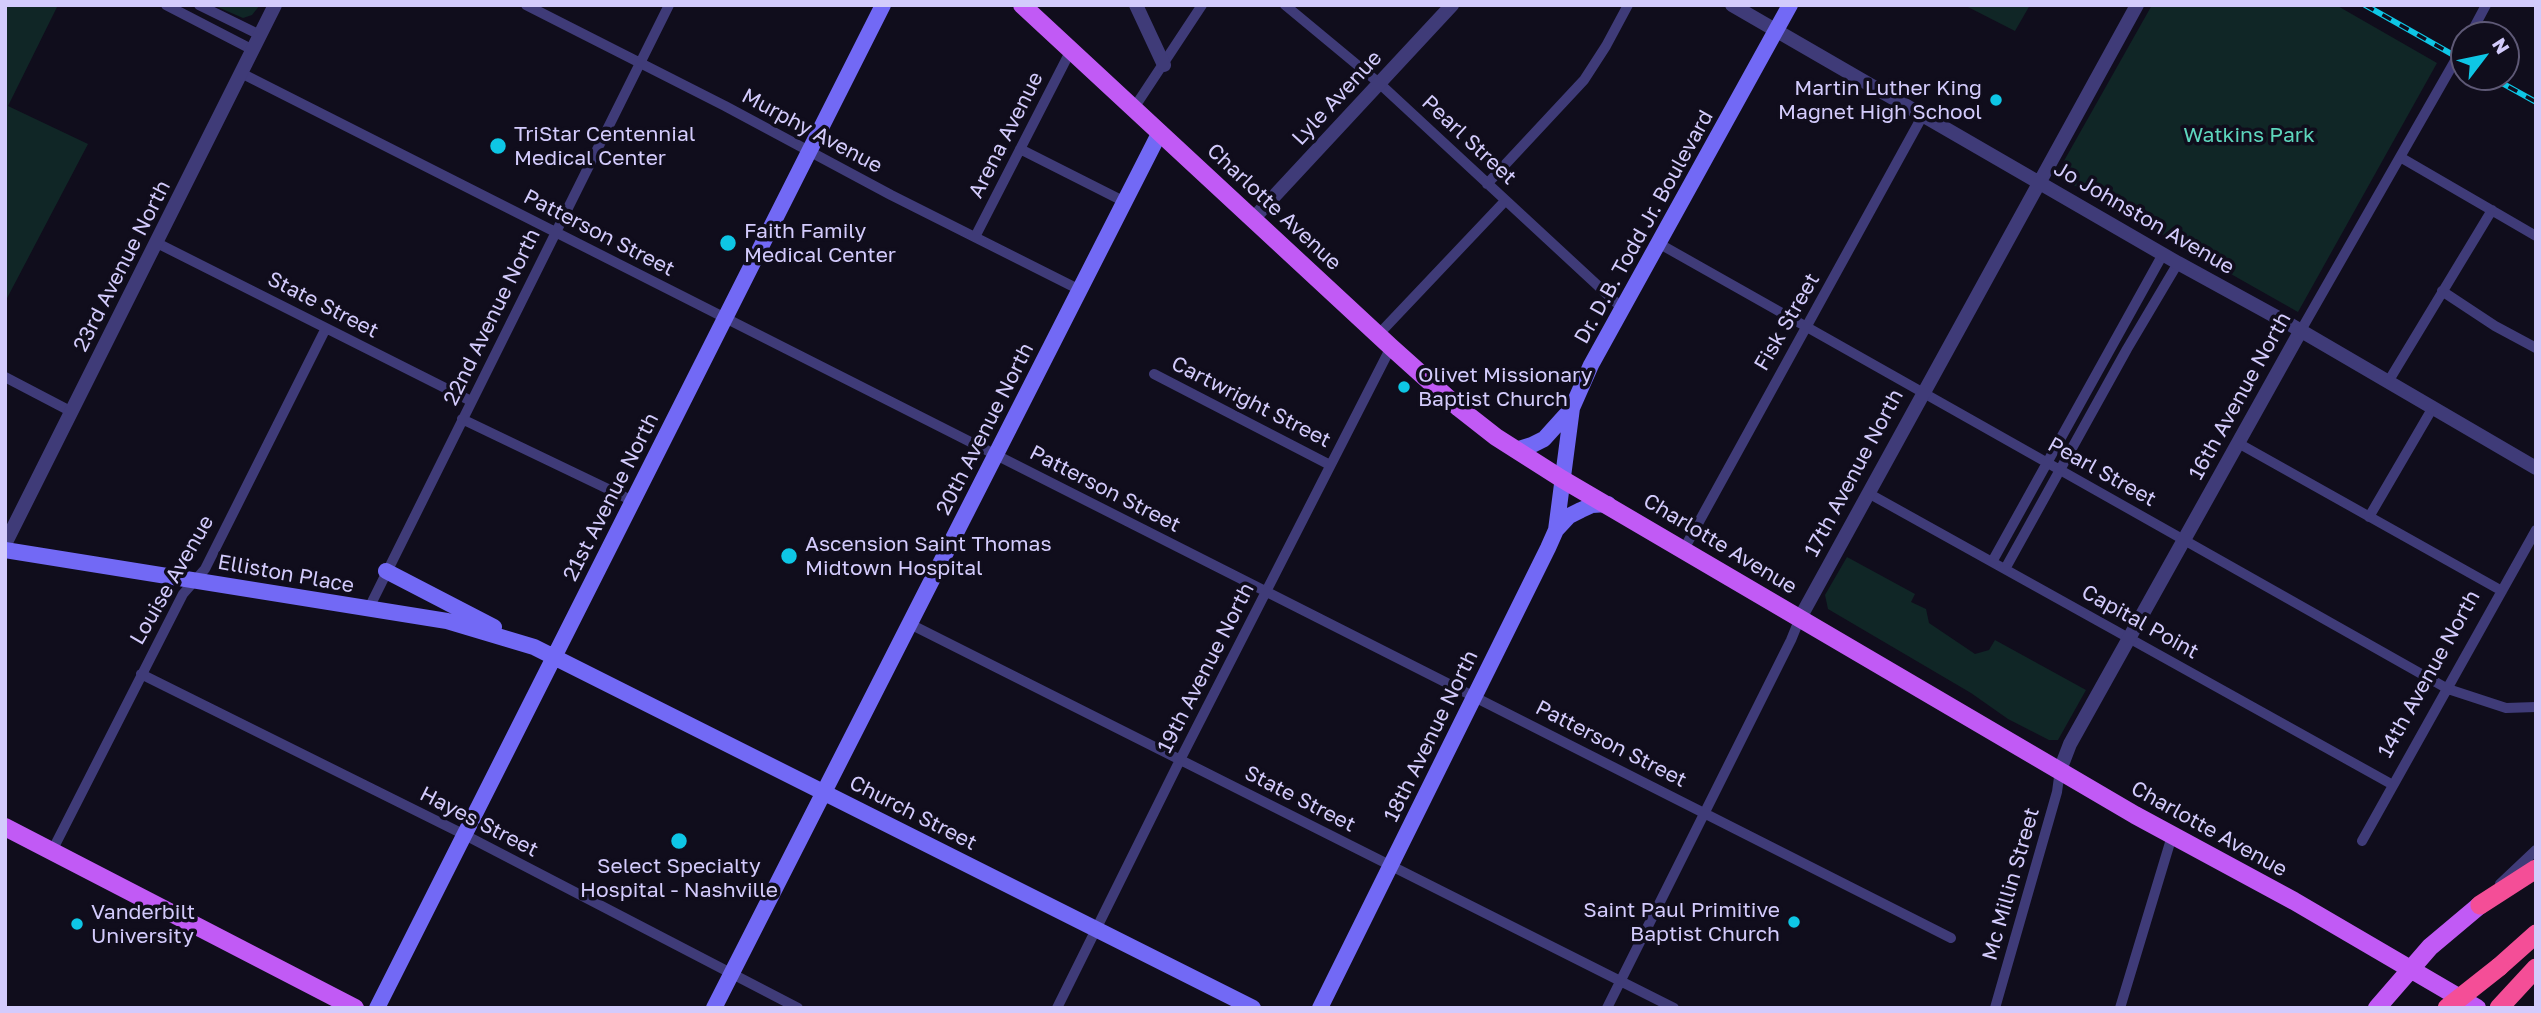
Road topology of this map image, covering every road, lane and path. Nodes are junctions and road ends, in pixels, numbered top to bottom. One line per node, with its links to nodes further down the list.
1 (166, 5): 20 (street)
2 (199, 5): 19 (street)
3 (275, 5): 19 (street, 23rd Avenue North)
4 (526, 5): 22 (street, Murphy Avenue)
5 (669, 5): 22 (street, 22nd Avenue North)
6 (883, 5): 31 (main road, 21st Avenue North)
7 (1022, 5): 21 (main road, Charlotte Avenue)
8 (1136, 5): 23 (street)
9 (1202, 5): 23 (street)
10 (1285, 5): 26 (street, Pearl Street)
11 (1452, 5): 26 (street, Lyle Avenue)
12 (1628, 5): 34 (street)
13 (1732, 5): 18 (street, Jo Johnston Avenue)
14 (1790, 5): 18 (main road, Dr. D.B. Todd Jr. Boulevard)
15 (2137, 5): 33 (street, 17th Avenue North)
16 (2486, 5): 17 (street)
17 (2477, 21)
18 (1776, 30): 28 (street, Jo Johnston Avenue); 43 (main road, Dr. D.B. Todd Jr. Boulevard)
19 (260, 35): 20 (street, 23rd Avenue North)
20 (253, 50): 25 (street, 23rd Avenue North)
21 (1070, 50): 27 (main road, Charlotte Avenue); 30 (street, Arena Avenue)
22 (640, 62): 31 (street, Murphy Avenue); 39 (street, 22nd Avenue North)
23 (1164, 65): 27 (street)
24 (2450, 70): 32 (street, 16th Avenue North)
25 (242, 73): 39 (street, Patterson Street); 42 (street, 23rd Avenue North)
26 (1380, 83): 34 (street, Pearl Street); 38 (street, Lyle Avenue)
27 (1134, 108): 29 (main road, Charlotte Avenue)
28 (1923, 115): 33 (street, Jo Johnston Avenue); 50 (street, Fisk Street)
29 (1160, 132): 36 (main road, 20th Avenue North); 38 (main road, Charlotte Avenue)
30 (1020, 149): 36 (street); 41 (street, Arena Avenue)
31 (809, 150): 41 (street, Murphy Avenue); 49 (main road, 21st Avenue North)
32 (2400, 157): 37 (street); 52 (street, 16th Avenue North)
33 (2039, 183): 44 (street, Jo Johnston Avenue); 58 (street, 17th Avenue North)
34 (1488, 184): 35 (street, Pearl Street)
35 (1505, 201): 48 (street, Pearl Street); 53 (street, 19th Avenue North)
36 (1125, 202): 46 (main road, 20th Avenue North)
37 (2491, 210): 40 (street); 47 (street)
38 (1253, 219): 53 (main road, Charlotte Avenue)
39 (555, 233): 49 (street, Patterson Street); 59 (street, 22nd Avenue North)
40 (2536, 236)
41 (975, 237): 46 (street, Murphy Avenue)
42 (157, 243): 51 (street, State Street); 62 (street, 23rd Avenue North)
43 (1658, 243): 48 (main road, Dr. D.B. Todd Jr. Boulevard); 50 (street, Pearl Street)
44 (2163, 254): 45 (street, Jo Johnston Avenue); 67 (street)
45 (2178, 263): 52 (street, Jo Johnston Avenue); 70 (street)
46 (1080, 290): 66 (main road, 20th Avenue North)
47 (2442, 291): 54 (street); 57 (street)
48 (1622, 308): 60 (main road, Dr. D.B. Todd Jr. Boulevard)
49 (725, 319): 66 (street, Patterson Street); 73 (main road, 21st Avenue North)
50 (1807, 327): 58 (street, Pearl Street); 80 (street, Fisk Street)
51 (326, 328): 59 (street, State Street); 85 (street, Louise Avenue)
52 (2300, 332): 57 (street, Jo Johnston Avenue); 64 (street, 16th Avenue North)
53 (1385, 341): 65 (main road, Charlotte Avenue); 68 (street, 19th Avenue North)
54 (2536, 348)
55 (1154, 374): 68 (street, Cartwright Street)
56 (5, 377): 62 (street)
57 (2388, 382): 61 (street, Jo Johnston Avenue)
58 (1922, 394): 67 (street, Pearl Street); 72 (street, 17th Avenue North)
59 (471, 401): 63 (street, 22nd Avenue North)
60 (1572, 408): 65 (main road); 71 (main road, Dr. D.B. Todd Jr. Boulevard)
61 (2432, 409): 69 (street, Jo Johnston Avenue); 75 (street)
62 (72, 412): 79 (street, 23rd Avenue North)
63 (462, 419): 73 (street); 84 (street, 22nd Avenue North)
64 (2238, 443): 75 (street); 78 (street, 16th Avenue North)
65 (1516, 450): 71 (main road, Charlotte Avenue)
66 (996, 456): 87 (street, Patterson Street); 90 (main road, 20th Avenue North)
67 (2046, 463): 70 (street, Pearl Street); 82 (street)
68 (1330, 465): 87 (street, 19th Avenue North)
69 (2536, 468)
70 (2060, 471): 78 (street, Pearl Street); 83 (street)
71 (1562, 479): 74 (main road, Charlotte Avenue); 76 (main road, 18th Avenue North)
72 (1868, 493): 82 (street, Capital Point); 89 (street, 17th Avenue North)
73 (633, 501): 93 (main road, 21st Avenue North)
74 (1608, 505): 76 (main road); 80 (main road, Charlotte Avenue)
75 (2368, 517): 86 (street)
76 (1556, 530): 96 (main road, 18th Avenue North)
77 (2536, 530): 86 (street, 14th Avenue North)
78 (2183, 540): 91 (street, 16th Avenue North); 95 (street, Pearl Street)
79 (5, 544)
80 (1684, 549): 89 (main road, Charlotte Avenue)
81 (5, 550): 85 (main road, Elliston Place)
82 (1992, 562): 83 (street, Capital Point)
83 (2005, 569): 91 (street, Capital Point)
84 (386, 571): 88 (street, 22nd Avenue North); 92 (main road)
85 (195, 580): 88 (main road, Elliston Place); 94 (street, Louise Avenue)
86 (2502, 591): 95 (street, 14th Avenue North)
87 (1267, 593): 96 (street, Patterson Street); 98 (street, 19th Avenue North)
88 (368, 610): 92 (main road, Elliston Place)
89 (1800, 618): 99 (main road, Charlotte Avenue); 102 (street, 17th Avenue North)
90 (910, 624): 98 (street, State Street); 101 (main road, 20th Avenue North)
91 (2129, 638): 99 (street, 16th Avenue North); 100 (street, Capital Point)
92 (534, 647): 93 (main road, Elliston Place)
93 (555, 657): 101 (main road, Church Street); 104 (main road, 21st Avenue North)
94 (141, 674): 104 (street, Hayes Street); 108 (street, Louise Avenue)
95 (2448, 689): 97 (street, Pearl Street); 100 (street, 14th Avenue North)
96 (1473, 697): 102 (street, Patterson Street); 109 (main road, 18th Avenue North)
97 (2536, 707)
98 (1180, 760): 109 (street, State Street); 112 (street, 19th Avenue North)
99 (2060, 770): 105 (main road, Charlotte Avenue); 129 (street, Mc Millin Street)
100 (2393, 785): 106 (street, 14th Avenue North)
101 (824, 792): 112 (main road, Church Street); 118 (main road, 20th Avenue North)
102 (1704, 813): 114 (street, Patterson Street); 119 (street, 17th Avenue North)
103 (5, 827): 108 (main road)
104 (465, 835): 118 (street, Hayes Street); 121 (main road, 21st Avenue North)
105 (2172, 836): 116 (main road, Charlotte Avenue); 130 (street)
106 (2362, 841)
107 (2536, 850): 111 (street)
108 (52, 851): 120 (main road)
109 (1390, 866): 119 (street, State Street); 126 (main road, 18th Avenue North)
110 (2536, 869): 111 (highway)
111 (2480, 905): 116 (main road)
112 (1096, 929): 124 (street, 19th Avenue North); 125 (main road, Church Street)
113 (2536, 934): 115 (highway)
114 (1951, 938)
115 (2499, 967): 132 (highway, bridge); 133 (highway, bridge)
116 (2411, 968): 131 (main road); 134 (main road, Charlotte Avenue)
117 (2530, 973): 135 (highway); 136 (highway)
118 (732, 974): 122 (main road, 20th Avenue North); 123 (street, Hayes Street)
119 (1620, 981): 127 (street, 17th Avenue North); 128 (street, State Street)
120 (355, 1008)
121 (377, 1008)
122 (714, 1008)
123 (798, 1008)
124 (1056, 1008)
125 (1253, 1008)
126 (1320, 1008)
127 (1607, 1008)
128 (1674, 1008)
129 (1996, 1008)
130 (2120, 1008)
131 (2377, 1008)
132 (2446, 1008)
133 (2467, 1008)
134 (2477, 1008)
135 (2499, 1008)
136 (2512, 1008)

